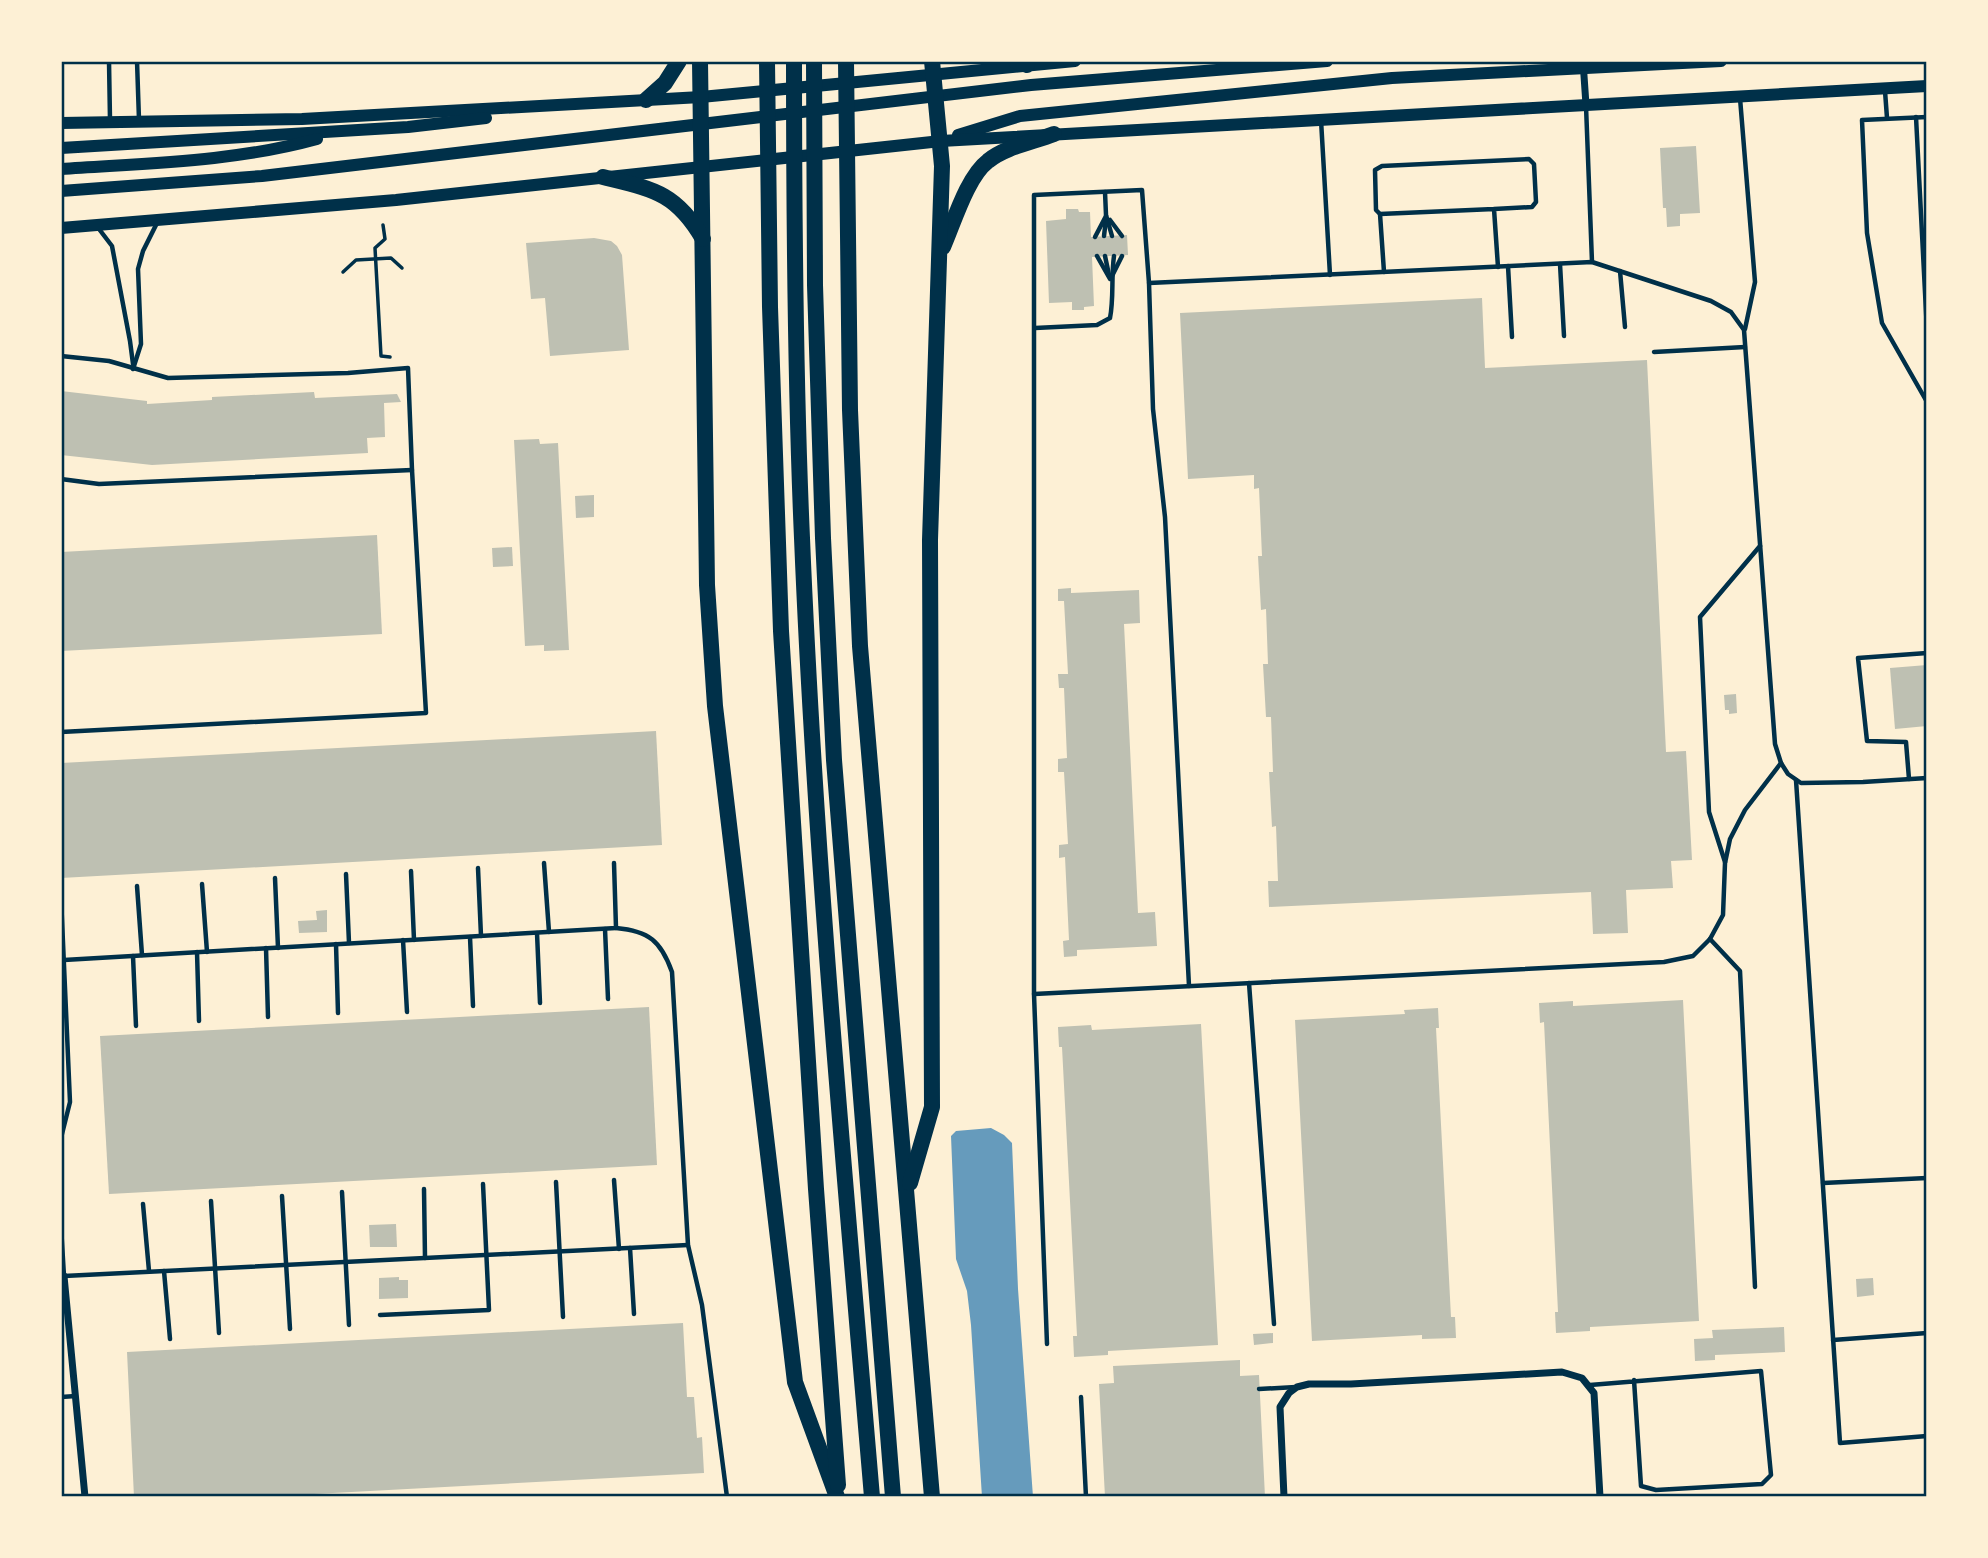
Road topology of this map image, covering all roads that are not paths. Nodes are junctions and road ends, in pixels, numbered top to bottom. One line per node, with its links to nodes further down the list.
1 (109, 61): 28 (lane)
2 (137, 61): 27 (lane)
3 (679, 61): 20 (highway)
4 (700, 61): 19 (highway)
5 (767, 61): 169 (highway)
6 (794, 61): 170 (highway)
7 (814, 61): 171 (highway)
8 (846, 61): 130 (highway)
9 (988, 61): 32 (main road)
10 (1075, 61): 14 (main road)
11 (1327, 61): 36 (main road)
12 (1583, 61): 21 (street)
13 (1721, 61): 31 (main road)
14 (1021, 63): 15 (main road)
15 (932, 67): 19 (main road); 31 (highway)
16 (1927, 86): 17 (main road)
17 (1885, 88): 18 (main road); 25 (lane)
18 (1740, 96): 21 (main road); 65 (lane)
19 (701, 97): 20 (main road); 33 (highway)
20 (646, 100): 22 (main road)
21 (1586, 105): 26 (main road); 54 (lane)
22 (379, 116): 27 (main road); 34 (main road)
23 (1916, 117): 24 (lane); 25 (lane); 66 (lane)
24 (1927, 117)
25 (1886, 118): 73 (lane)
26 (1321, 120): 30 (main road); 60 (lane)
27 (139, 121): 28 (main road)
28 (110, 122): 29 (main road)
29 (61, 123)
30 (1054, 134): 31 (main road); 49 (highway)
31 (941, 141): 33 (main road); 49 (highway)
32 (61, 148)
33 (702, 166): 35 (main road); 48 (highway)
34 (61, 169)
35 (603, 177): 41 (main road); 48 (highway)
36 (61, 191)
37 (1105, 192): 40 (lane); 62 (lane); 64 (lane)
38 (1494, 209): 39 (lane); 39 (lane); 57 (lane)
39 (1380, 214): 59 (lane)
40 (1106, 215): 44 (lane); 45 (lane); 46 (lane); 47 (lane)
41 (158, 221): 42 (main road); 72 (lane)
42 (97, 226): 43 (main road); 72 (lane)
43 (61, 228)
44 (1104, 236)
45 (1112, 236)
46 (1122, 236)
47 (1095, 237)
48 (703, 240): 169 (highway)
49 (939, 256): 130 (highway)
50 (1105, 256): 61 (lane)
51 (1114, 256): 61 (lane)
52 (1122, 256): 61 (lane)
53 (1097, 257): 61 (lane)
54 (1592, 262): 55 (lane); 58 (lane)
55 (1560, 264): 56 (lane); 67 (lane)
56 (1508, 266): 57 (lane); 68 (lane)
57 (1497, 267): 59 (lane)
58 (1620, 271): 63 (lane); 65 (lane)
59 (1384, 272): 60 (lane)
60 (1330, 275): 62 (lane)
61 (1110, 279): 64 (lane)
62 (1149, 283): 112 (lane)
63 (1625, 327)
64 (1035, 328): 113 (lane)
65 (1744, 330): 69 (lane)
66 (1927, 331)
67 (1564, 336)
68 (1512, 337)
69 (1745, 347): 70 (lane); 76 (lane)
70 (1654, 352)
71 (61, 356): 72 (lane)
72 (133, 369): 74 (lane)
73 (1927, 402)
74 (412, 470): 75 (lane); 78 (lane)
75 (61, 479)
76 (1760, 546): 79 (lane); 85 (lane)
77 (1927, 653): 82 (lane)
78 (61, 732)
79 (1781, 763): 81 (lane); 85 (lane)
80 (1927, 778): 82 (lane)
81 (1796, 779): 82 (lane); 126 (lane)
82 (1909, 779)
83 (544, 863): 95 (lane)
84 (614, 863): 93 (lane)
85 (1725, 863): 99 (lane)
86 (478, 868): 97 (lane)
87 (411, 872): 101 (lane)
88 (346, 874): 102 (lane)
89 (275, 878): 104 (lane)
90 (202, 884): 106 (lane)
91 (137, 886): 108 (lane)
92 (61, 897): 110 (lane)
93 (616, 928): 94 (lane); 135 (lane)
94 (605, 929): 95 (lane); 114 (lane)
95 (549, 932): 96 (lane)
96 (537, 933): 97 (lane); 115 (lane)
97 (481, 936): 98 (lane)
98 (470, 937): 101 (lane); 116 (lane)
99 (1710, 939): 111 (lane); 147 (lane)
100 (403, 940): 101 (lane); 102 (lane); 117 (lane)
101 (414, 940)
102 (349, 943): 103 (lane)
103 (335, 944): 104 (lane); 118 (lane)
104 (278, 947): 105 (lane)
105 (266, 948): 106 (lane); 119 (lane)
106 (207, 951): 107 (lane)
107 (197, 952): 108 (lane); 120 (lane)
108 (142, 955): 109 (lane)
109 (133, 956): 110 (lane); 121 (lane)
110 (64, 960): 122 (lane)
111 (1249, 983): 112 (lane); 151 (lane)
112 (1189, 986): 113 (lane)
113 (1034, 994): 158 (lane)
114 (608, 999)
115 (540, 1003)
116 (472, 1006)
117 (407, 1012)
118 (338, 1013)
119 (268, 1017)
120 (199, 1021)
121 (136, 1026)
122 (61, 1138)
123 (1927, 1178): 126 (lane)
124 (614, 1180): 137 (lane)
125 (556, 1182): 138 (lane)
126 (1823, 1183): 157 (lane)
127 (483, 1184): 139 (lane)
128 (424, 1188): 140 (lane)
129 (342, 1192): 141 (lane)
130 (907, 1192): 172 (highway)
131 (282, 1196): 142 (lane)
132 (211, 1201): 143 (lane)
133 (143, 1204): 144 (lane)
134 (61, 1226): 146 (lane)
135 (688, 1245): 136 (lane); 168 (lane)
136 (630, 1248): 137 (lane); 148 (lane)
137 (619, 1249): 138 (lane)
138 (561, 1251): 139 (lane); 150 (lane)
139 (487, 1255): 140 (lane); 149 (lane)
140 (425, 1258): 141 (lane)
141 (347, 1262): 142 (lane); 152 (lane)
142 (286, 1265): 143 (lane); 153 (lane)
143 (215, 1268): 145 (lane); 155 (lane)
144 (149, 1271): 145 (lane); 146 (lane)
145 (164, 1271): 156 (lane)
146 (63, 1276): 163 (street)
147 (1755, 1287)
148 (634, 1314)
149 (380, 1315)
150 (563, 1317)
151 (1274, 1324)
152 (349, 1325)
153 (290, 1329)
154 (1927, 1333): 157 (lane)
155 (219, 1334)
156 (170, 1339)
157 (1833, 1340): 166 (lane)
158 (1047, 1344)
159 (1634, 1380): 159 (lane); 160 (lane)
160 (1590, 1385): 161 (street); 175 (street)
161 (1297, 1387): 162 (lane); 174 (street)
162 (1259, 1389)
163 (76, 1396): 164 (lane); 167 (street)
164 (61, 1397)
165 (1082, 1397): 173 (lane)
166 (1927, 1436)
167 (85, 1497)
168 (727, 1497)
169 (838, 1497)
170 (872, 1497)
171 (893, 1497)
172 (932, 1497)
173 (1086, 1497)
174 (1284, 1497)
175 (1600, 1497)

